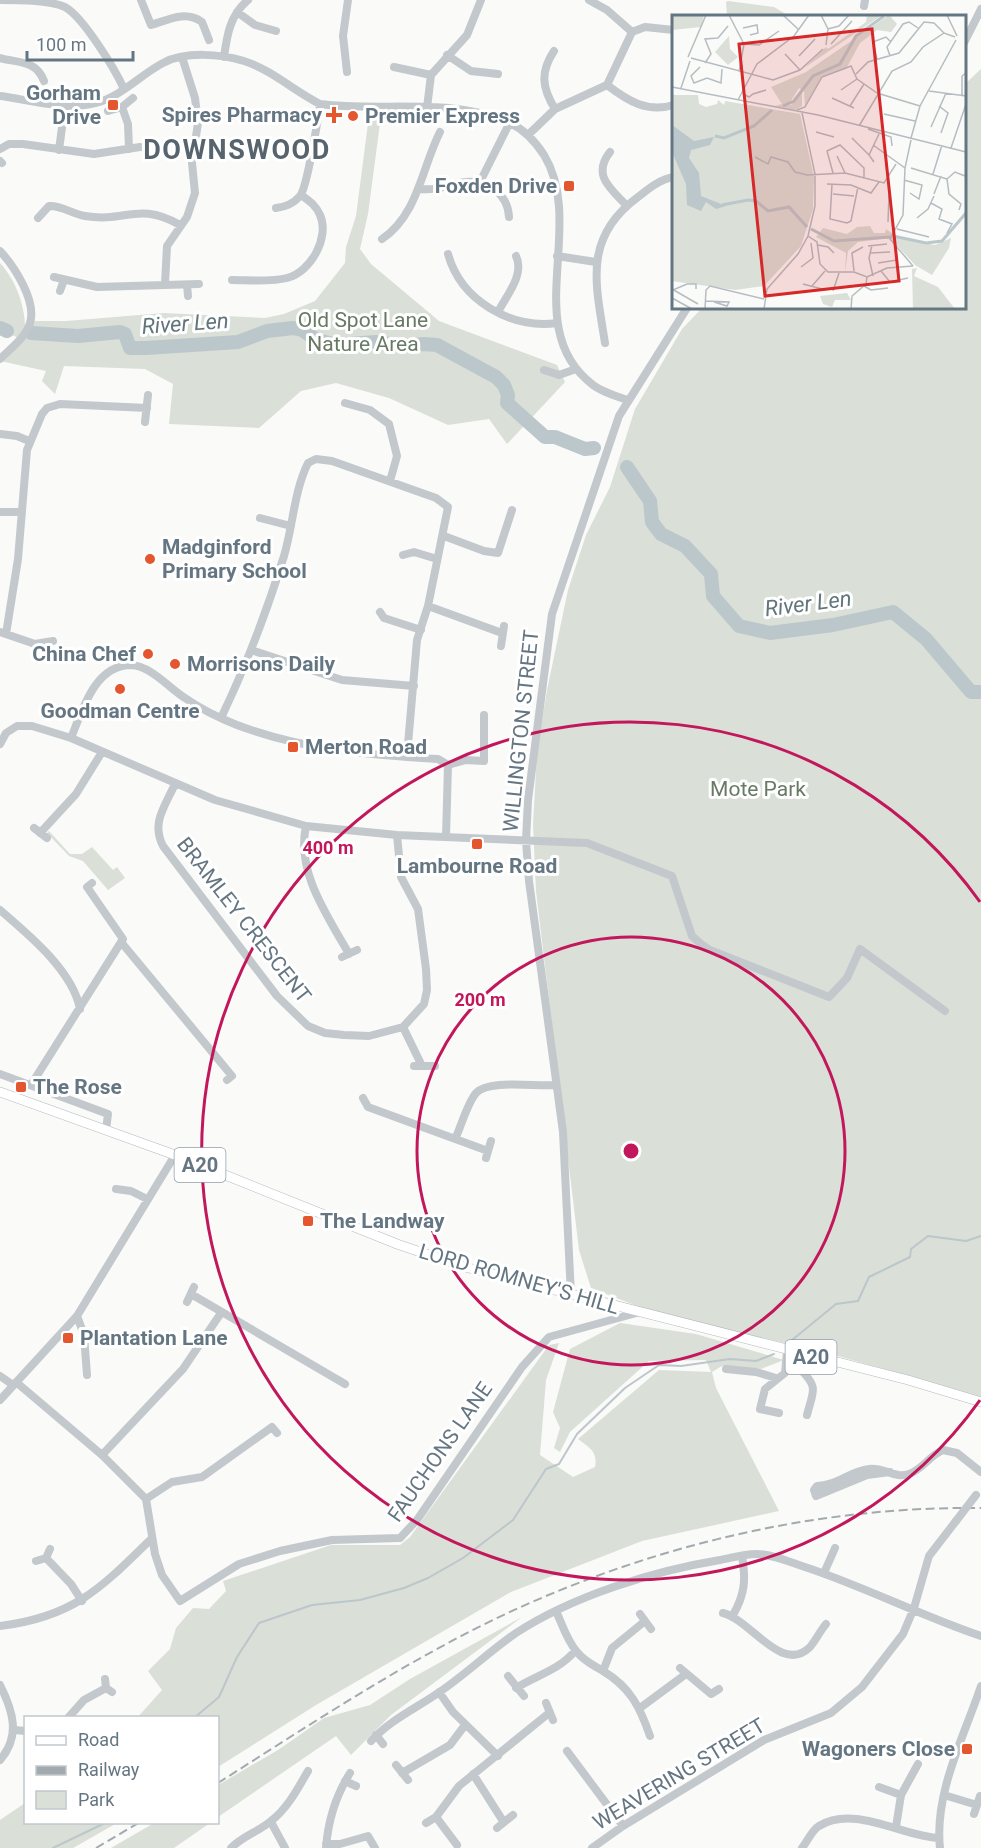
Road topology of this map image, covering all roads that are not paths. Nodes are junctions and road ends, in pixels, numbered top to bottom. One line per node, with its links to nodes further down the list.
1 (0, 0): 2 (street)
2 (18, 0): 28 (street)
3 (141, 0): 14 (street)
4 (248, 0): 9 (street)
5 (348, 0): 23 (street)
6 (481, 0): 16 (street)
7 (589, 0): 12 (street)
8 (981, 9): 13 (street)
9 (237, 12): 11 (street); 18 (street)
10 (672, 30): 12 (street)
11 (278, 31)
12 (632, 32): 27 (street)
13 (966, 39)
14 (209, 40)
15 (542, 50): 36 (street)
16 (447, 54): 24 (street); 25 (street)
17 (182, 57): 18 (street); 28 (street); 56 (street)
18 (224, 57): 31 (street)
19 (0, 58): 22 (street)
20 (47, 62): 22 (street)
21 (394, 67): 24 (street)
22 (39, 69): 26 (street)
23 (347, 72)
24 (431, 75): 35 (street)
25 (492, 76)
26 (44, 81)
27 (607, 85): 33 (street); 36 (street)
28 (124, 89): 32 (street)
29 (0, 96): 32 (street)
30 (133, 98): 34 (street)
31 (320, 104): 35 (street); 49 (street)
32 (65, 105): 44 (street)
33 (672, 106)
34 (122, 107): 37 (street); 42 (street)
35 (427, 108): 38 (street)
36 (555, 109): 40 (street)
37 (108, 111)
38 (510, 122): 40 (street); 47 (street)
39 (440, 132): 48 (street)
40 (528, 135): 61 (street)
41 (140, 147): 42 (street)
42 (129, 148): 44 (street)
43 (0, 149): 44 (street)
44 (59, 150)
45 (605, 155): 50 (street)
46 (672, 177): 50 (street)
47 (479, 184): 48 (street); 51 (street)
48 (419, 189): 57 (street)
49 (301, 195): 52 (street); 69 (street)
50 (626, 205): 62 (street)
51 (519, 206)
52 (276, 208)
53 (68, 212): 54 (street); 55 (street); 56 (street)
54 (38, 218)
55 (64, 221)
56 (180, 225): 70 (street)
57 (382, 239)
58 (0, 251): 79 (street)
59 (448, 254): 63 (street)
60 (516, 256): 76 (street)
61 (557, 256): 62 (street); 77 (street)
62 (596, 262): 78 (street)
63 (451, 266): 64 (street); 76 (street)
64 (442, 268)
65 (259, 269): 69 (street)
66 (54, 277): 67 (street)
67 (64, 280): 70 (street); 73 (street)
68 (232, 280): 69 (street)
69 (261, 280)
70 (165, 284): 72 (street)
71 (199, 284): 72 (street)
72 (187, 285): 74 (street)
73 (60, 291)
74 (188, 296)
75 (686, 309): 83 (street, WILLINGTON STREET)
76 (498, 312): 77 (street)
77 (557, 323): 80 (street)
78 (605, 343)
79 (0, 359)
80 (576, 369): 81 (street); 83 (street)
81 (544, 370)
82 (148, 395): 85 (street)
83 (627, 400): 118 (street, WILLINGTON STREET)
84 (345, 403): 89 (street)
85 (147, 408): 86 (street); 88 (street)
86 (145, 422)
87 (0, 434): 88 (street)
88 (29, 441): 92 (street)
89 (390, 481): 94 (street); 95 (street)
90 (512, 510): 95 (street)
91 (0, 512): 92 (street)
92 (22, 512): 101 (street)
93 (260, 518): 94 (street)
94 (291, 526): 104 (street)
95 (444, 536): 97 (street)
96 (403, 555): 97 (street)
97 (437, 560): 98 (street)
98 (428, 606): 100 (street); 103 (street)
99 (380, 612): 100 (street)
100 (421, 630): 105 (street)
101 (3, 633): 102 (street)
102 (53, 640)
103 (501, 646)
104 (251, 650): 105 (street); 107 (street)
105 (414, 686): 111 (street)
106 (484, 715): 112 (street)
107 (220, 718): 108 (street); 111 (street)
108 (71, 738): 109 (street); 110 (street)
109 (0, 744)
110 (102, 752): 113 (street); 115 (street)
111 (407, 756): 112 (street)
112 (448, 765): 117 (street)
113 (176, 784): 114 (street); 125 (street, BRAMLEY CRESCENT)
114 (306, 825): 116 (street); 122 (street)
115 (40, 833)
116 (397, 835): 117 (street); 125 (street)
117 (446, 837): 118 (street)
118 (526, 841): 124 (street); 130 (street, WILLINGTON STREET)
119 (92, 883): 121 (street)
120 (0, 910): 123 (street)
121 (122, 940): 123 (street); 128 (street)
122 (349, 954)
123 (80, 1009): 129 (street)
124 (945, 1011)
125 (403, 1027): 126 (street)
126 (435, 1066)
127 (0, 1074): 129 (street)
128 (230, 1078)
129 (32, 1085): 133 (street)
130 (556, 1085): 134 (street); 140 (street, WILLINGTON STREET)
131 (0, 1092): 133 (main road, A20)
132 (363, 1098): 134 (street)
133 (106, 1130): 136 (main road, A20)
134 (456, 1137): 135 (street)
135 (491, 1141)
136 (175, 1155): 138 (street); 140 (main road, LORD ROMNEY'S HILL / A20)
137 (116, 1189): 138 (street)
138 (147, 1199): 143 (street)
139 (191, 1294): 142 (street)
140 (571, 1295): 141 (main road, LORD ROMNEY'S HILL / A20)
141 (640, 1312): 144 (main road, A20); 162 (street, FAUCHONS LANE)
142 (221, 1313): 151 (street); 157 (street)
143 (77, 1316): 147 (street); 150 (street)
144 (788, 1351): 145 (main road, A20); 149 (street)
145 (802, 1355): 153 (main road, A20); 155 (street)
146 (726, 1369): 149 (street)
147 (87, 1375)
148 (0, 1376): 150 (street)
149 (776, 1378): 154 (street)
150 (15, 1383): 152 (street); 157 (street)
151 (345, 1385)
152 (0, 1400)
153 (981, 1402)
154 (779, 1413)
155 (807, 1415)
156 (277, 1433): 161 (street)
157 (102, 1455): 161 (street)
158 (981, 1472): 159 (street)
159 (890, 1473): 159 (street)
160 (979, 1493): 170 (street, WEAVERING STREET, bridge)
161 (146, 1499): 162 (street, FAUCHONS LANE)
162 (152, 1538): 169 (street)
163 (835, 1548): 168 (street)
164 (50, 1549): 166 (street)
165 (742, 1556): 168 (street); 171 (street); 173 (street)
166 (46, 1558): 167 (street); 169 (street)
167 (36, 1561)
168 (824, 1573): 170 (street)
169 (82, 1601): 174 (street)
170 (915, 1608): 177 (street); 220 (street, WEAVERING STREET)
171 (556, 1611): 178 (street); 186 (street)
172 (723, 1612): 173 (street)
173 (733, 1615): 175 (street)
174 (0, 1626)
175 (821, 1626)
176 (651, 1629): 179 (street)
177 (981, 1636)
178 (575, 1651): 179 (street); 184 (street)
179 (603, 1671): 190 (street)
180 (508, 1676): 184 (street)
181 (105, 1679): 191 (street)
182 (0, 1685): 193 (street)
183 (981, 1686): 189 (street)
184 (516, 1688): 187 (street)
185 (719, 1689): 190 (street)
186 (439, 1692): 192 (street); 196 (street)
187 (524, 1696)
188 (546, 1703): 198 (street)
189 (978, 1706): 211 (street)
190 (640, 1708): 195 (street)
191 (70, 1716)
192 (465, 1725): 198 (street); 204 (street)
193 (14, 1730): 194 (street); 199 (street)
194 (24, 1731)
195 (646, 1732)
196 (383, 1744)
197 (567, 1751): 220 (street)
198 (498, 1756): 205 (street)
199 (0, 1760)
200 (918, 1764): 210 (street)
201 (396, 1765): 204 (street)
202 (308, 1770): 218 (street)
203 (350, 1773): 207 (street)
204 (402, 1773): 206 (street)
205 (473, 1774): 216 (street); 217 (street)
206 (408, 1780)
207 (345, 1781): 208 (street); 225 (street)
208 (356, 1786)
209 (879, 1787): 210 (street)
210 (902, 1795): 221 (street)
211 (944, 1795): 213 (street); 223 (street)
212 (980, 1796): 213 (street)
213 (977, 1805): 214 (street)
214 (974, 1814)
215 (513, 1815): 217 (street)
216 (436, 1817): 219 (street); 226 (street)
217 (503, 1821): 222 (street)
218 (271, 1822): 227 (street); 228 (street)
219 (426, 1823)
220 (623, 1826): 230 (street, WEAVERING STREET)
221 (896, 1827): 223 (street); 231 (street)
222 (497, 1828)
223 (939, 1838): 232 (street)
224 (465, 1839): 226 (street)
225 (326, 1846): 229 (street)
226 (455, 1846)
227 (231, 1848)
228 (285, 1848)
229 (375, 1848)
230 (592, 1848)
231 (802, 1848)
232 (940, 1848)

